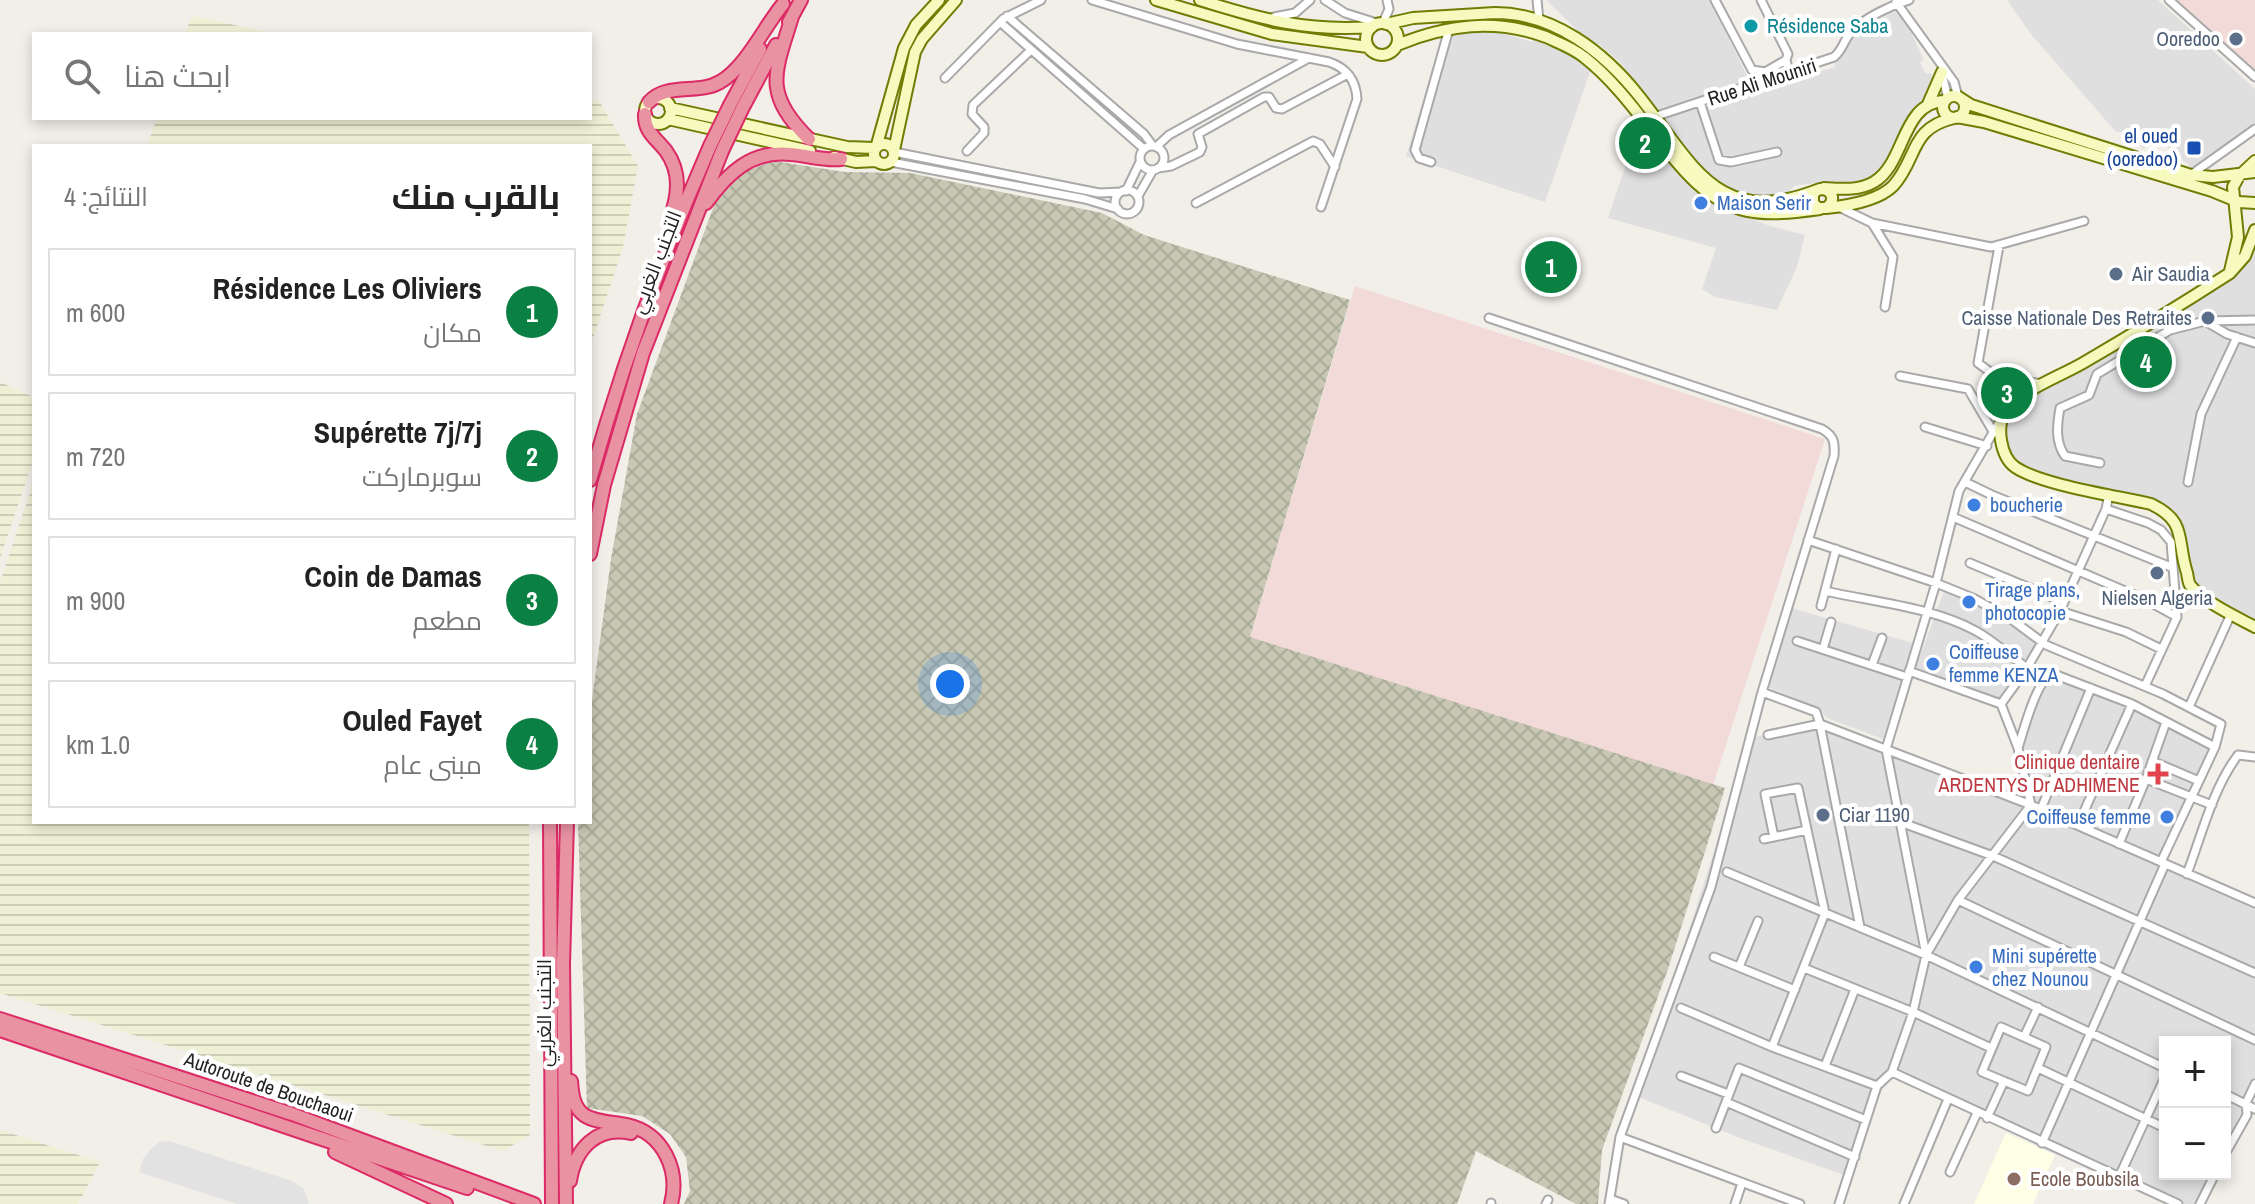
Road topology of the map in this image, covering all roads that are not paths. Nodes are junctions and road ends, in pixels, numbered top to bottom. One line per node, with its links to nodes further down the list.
1 (801, 0): 18 (highway, التجنب الغربي)
2 (939, 0): 46 (street)
3 (956, 0): 50 (street)
4 (1041, 0): 19 (street)
5 (1092, 0): 27 (street)
6 (1156, 0): 25 (street)
7 (1200, 0): 20 (street)
8 (1310, 0): 20 (street)
9 (1325, 0): 22 (street)
10 (1387, 0): 22 (street)
11 (1537, 0): 21 (street)
12 (1715, 0): 28 (street)
13 (1761, 0): 28 (street)
14 (1909, 0): 17 (street, Rue Ali Mouniri)
15 (2169, 0): 32 (street)
16 (784, 2): 37 (highway, التجنب الغربي); 38 (highway)
17 (1896, 2): 29 (street); 30 (street, Rue Ali Mouniri)
18 (792, 17): 37 (highway, التجنب الغربي); 43 (highway)
19 (1004, 19): 26 (street); 33 (street); 44 (street)
20 (1265, 19): 22 (street)
21 (1539, 20): 22 (street); 40 (street)
22 (1380, 25): 24 (street); 25 (street)
23 (1449, 29): 24 (street); 55 (street); 70 (street)
24 (1397, 45): 25 (street)
25 (1368, 47)
26 (1031, 50): 47 (street); 48 (street)
27 (1309, 58): 31 (street); 44 (street)
28 (1786, 60): 30 (street)
29 (1941, 68): 34 (street); 36 (street)
30 (1789, 73): 35 (street, Rue Ali Mouniri)
31 (1348, 74): 56 (street); 57 (street)
32 (2255, 77)
33 (945, 78)
34 (1953, 99): 36 (street); 41 (street); 41 (street); 60 (street)
35 (1700, 102): 40 (street, Rue Ali Mouniri); 49 (street)
36 (1928, 104): 61 (street)
37 (736, 107): 45 (highway, التجنب الغربي, bridge)
38 (647, 108): 39 (street); 39 (street); 76 (highway)
39 (669, 113): 43 (street); 51 (street)
40 (1654, 117): 61 (street)
41 (1956, 118): 64 (street); 68 (street)
42 (2255, 129): 60 (street)
43 (809, 139): 46 (street)
44 (1154, 146): 47 (street); 57 (street)
45 (716, 148): 71 (highway, التجنب الغربي); 76 (highway, التجنب الغربي)
46 (876, 148): 50 (street); 52 (street)
47 (1144, 149): 54 (street)
48 (967, 151)
49 (1777, 152)
50 (893, 155): 52 (street); 62 (street); 69 (street)
51 (841, 159): 52 (street); 71 (highway)
52 (876, 161)
53 (2255, 161): 58 (street)
54 (1140, 162): 57 (street); 62 (street)
55 (1431, 162)
56 (1335, 167): 65 (street); 67 (street)
57 (1155, 169): 63 (street)
58 (2243, 172): 59 (street); 60 (street); 64 (street)
59 (2255, 172)
60 (2191, 175)
61 (1821, 188): 70 (street)
62 (1124, 192): 63 (street); 69 (street)
63 (1138, 196): 69 (street)
64 (2233, 199): 66 (street); 77 (street)
65 (1196, 203)
66 (2255, 203)
67 (1321, 207)
68 (1839, 207): 70 (street); 73 (street)
69 (1118, 209)
70 (1824, 209)
71 (695, 218): 99 (highway, التجنب الغربي)
72 (2084, 221): 75 (street)
73 (1872, 223): 75 (street); 78 (street)
74 (2255, 230): 77 (street)
75 (1999, 246): 85 (street)
76 (662, 257): 91 (highway, التجنب الغربي)
77 (2230, 273): 85 (street)
78 (1885, 307)
79 (1489, 318): 98 (street)
80 (2255, 320): 81 (street)
81 (2205, 321): 82 (street); 90 (street)
82 (2237, 337): 83 (street); 93 (street)
83 (2255, 343)
84 (1900, 376): 88 (street)
85 (2044, 384): 86 (street)
86 (2004, 413): 88 (street); 94 (street)
87 (1925, 427): 89 (street)
88 (1994, 433): 89 (street)
89 (1987, 446): 92 (street)
90 (2100, 463)
91 (592, 473)
92 (1965, 482): 96 (street); 97 (street)
93 (2188, 482)
94 (2109, 494): 95 (street); 110 (street)
95 (2106, 509): 97 (street); 102 (street)
96 (1953, 517): 103 (street); 104 (street)
97 (2093, 536): 102 (street); 103 (street)
98 (1808, 540): 100 (street); 124 (street)
99 (592, 544)
100 (1836, 549): 104 (street); 105 (street)
101 (1970, 563): 106 (street)
102 (2171, 567): 111 (street)
103 (2077, 571): 106 (street); 111 (street)
104 (1936, 583): 109 (street); 116 (street)
105 (1825, 591): 107 (street); 109 (street)
106 (2063, 602): 108 (street)
107 (1821, 606)
108 (2060, 611): 116 (street); 118 (street)
109 (1927, 613): 120 (street); 121 (street)
110 (2231, 614): 113 (street); 127 (street)
111 (2177, 617): 118 (street)
112 (1831, 622): 117 (street)
113 (2255, 627)
114 (1882, 638): 119 (street)
115 (1797, 641): 117 (street)
116 (2041, 642): 120 (street); 122 (street)
117 (1823, 649): 119 (street)
118 (2161, 649): 122 (street)
119 (1872, 665): 121 (street)
120 (2027, 668): 125 (street)
121 (1908, 674): 125 (street); 133 (street)
122 (2145, 686): 127 (street)
123 (2091, 688): 126 (street); 132 (street); 141 (street)
124 (1762, 692): 129 (street); 201 (street)
125 (2001, 704): 132 (street)
126 (2132, 704): 128 (street); 145 (street)
127 (2189, 707): 131 (street)
128 (2166, 722): 131 (street); 135 (street)
129 (1820, 724): 130 (street); 133 (street); 159 (street)
130 (1768, 735)
131 (2215, 747): 137 (street)
132 (2018, 748): 139 (street)
133 (1886, 749): 139 (street); 142 (street)
134 (2255, 757): 140 (street)
135 (2152, 761): 136 (street); 137 (street)
136 (2146, 779): 138 (street); 149 (street)
137 (2199, 781): 138 (street)
138 (2191, 798): 140 (street); 151 (street)
139 (2031, 805): 141 (street); 150 (street)
140 (2212, 805): 153 (street)
141 (2041, 809): 145 (street)
142 (1900, 822): 150 (street); 160 (street)
143 (550, 824): 212 (highway, التجنب الغربي)
144 (567, 824): 168 (highway, التجنب الغربي)
145 (2078, 825): 149 (street)
146 (1807, 830): 147 (street); 147 (street); 156 (street)
147 (1774, 837): 148 (street)
148 (1764, 839)
149 (2119, 844): 151 (street)
150 (1993, 856): 154 (street); 157 (street)
151 (2163, 863): 153 (street); 157 (street)
152 (1727, 872): 156 (street)
153 (2187, 874): 155 (street)
154 (1958, 900): 160 (street); 165 (street)
155 (2255, 903)
156 (1825, 913): 159 (street); 163 (street)
157 (2140, 920): 164 (street); 165 (street)
158 (1758, 921): 162 (street)
159 (1860, 927): 160 (street)
160 (1926, 955): 169 (street); 171 (street)
161 (1714, 957): 162 (street)
162 (1739, 967): 167 (street)
163 (1804, 968): 166 (street); 167 (street)
164 (2255, 973)
165 (2115, 975): 174 (street); 176 (street)
166 (1855, 989): 171 (street); 180 (street)
167 (1795, 990): 177 (street)
168 (564, 1000): 213 (highway, التجنب الغربي); 215 (highway)
169 (2038, 1007): 174 (street); 175 (street)
170 (1681, 1008): 177 (street)
171 (1913, 1012): 178 (street); 182 (street)
172 (0, 1019): 210 (highway, Autoroute de Bouchaoui)
173 (0, 1030): 195 (highway, Autoroute de Bouchaoui)
174 (2090, 1031): 179 (street); 185 (street)
175 (2024, 1037): 178 (street); 181 (street)
176 (2255, 1040)
177 (1772, 1047): 180 (street)
178 (1991, 1048): 184 (street)
179 (2159, 1065)
180 (1825, 1066): 187 (street)
181 (2038, 1068): 184 (street); 185 (street)
182 (1892, 1072): 187 (street); 191 (street)
183 (1681, 1076): 190 (street)
184 (2004, 1081): 196 (street)
185 (2068, 1081): 197 (street); 202 (street)
186 (2255, 1084): 192 (street)
187 (1877, 1086): 198 (street)
188 (2159, 1089): 197 (street)
189 (2231, 1097): 192 (street)
190 (1727, 1098): 198 (street); 200 (street); 204 (street)
191 (1948, 1099): 194 (street); 220 (street)
192 (2246, 1103): 193 (street); 203 (street)
193 (2255, 1109)
194 (1977, 1113): 196 (street); 205 (street)
195 (251, 1116): 210 (highway, Autoroute de Bouchaoui); 211 (highway)
196 (1987, 1118): 202 (street)
197 (2145, 1118): 199 (street); 206 (street)
198 (1866, 1120): 204 (street)
199 (2159, 1125)
200 (1716, 1128)
201 (1620, 1137): 208 (street); 209 (street)
202 (2042, 1143): 206 (street)
203 (2231, 1143)
204 (1855, 1157): 219 (street)
205 (1950, 1172)
206 (2119, 1177): 221 (street)
207 (2212, 1180): 222 (street)
208 (1742, 1183): 217 (street); 218 (street)
209 (1609, 1201): 216 (street)
210 (524, 1203)
211 (446, 1204)
212 (552, 1204)
213 (567, 1204): 214 (highway)
214 (665, 1204)
215 (671, 1204)
216 (1624, 1204)
217 (1735, 1204)
218 (1800, 1204)
219 (1839, 1204)
220 (1904, 1204)
221 (2178, 1204)
222 (2200, 1204)

